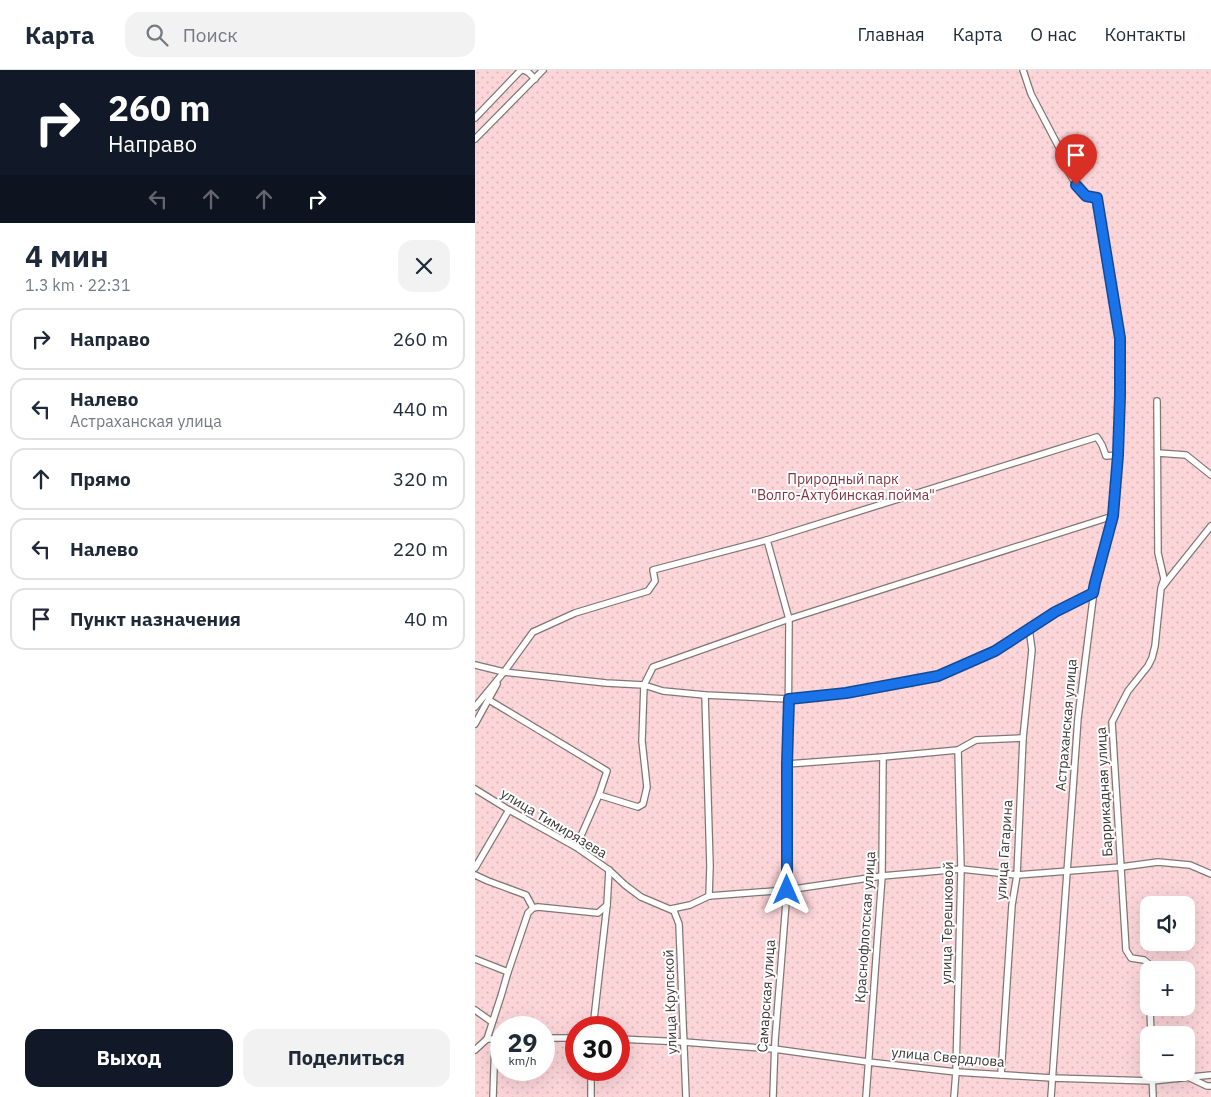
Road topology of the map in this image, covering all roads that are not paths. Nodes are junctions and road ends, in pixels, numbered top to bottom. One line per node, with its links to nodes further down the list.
1 (522, 70): 4 (street); 5 (street)
2 (543, 70): 4 (street)
3 (1023, 70): 9 (street, Астраханская улица)
4 (535, 78): 6 (street)
5 (475, 118)
6 (475, 139)
7 (1157, 401): 8 (street, Баррикадная улица)
8 (1158, 453): 10 (street); 14 (street, Баррикадная улица)
9 (1118, 455): 11 (street, Астраханская улица); 13 (street)
10 (1211, 474)
11 (1113, 516): 15 (street, Астраханская улица); 16 (street)
12 (1211, 526): 14 (street)
13 (767, 540): 16 (street, Самарская улица); 19 (street)
14 (1161, 588): 34 (street, Баррикадная улица)
15 (1093, 593): 17 (street); 38 (street, Астраханская улица)
16 (789, 619): 20 (street); 22 (street, Самарская улица)
17 (1029, 628): 22 (street); 26 (street, улица Гагарина)
18 (475, 665): 19 (street)
19 (504, 672): 20 (street); 23 (street); 24 (street)
20 (644, 685): 21 (street); 31 (street)
21 (705, 695): 22 (street); 44 (street)
22 (789, 699): 29 (street, Самарская улица)
23 (489, 700): 25 (street); 31 (street)
24 (475, 707)
25 (475, 724)
26 (1023, 738): 27 (street); 41 (street, улица Гагарина)
27 (958, 750): 28 (street); 36 (street, улица Терешковой)
28 (883, 758): 29 (street); 42 (street, Краснофлотская улица)
29 (787, 764): 43 (street, Самарская улица)
30 (475, 789): 32 (street, улица Тимирязева)
31 (599, 796): 33 (street)
32 (509, 810): 33 (street, улица Тимирязева); 35 (street)
33 (576, 847): 37 (street, улица Тимирязева)
34 (1121, 867): 38 (street); 39 (street); 49 (street, Баррикадная улица)
35 (475, 868)
36 (961, 869): 41 (street); 42 (street); 62 (street, улица Терешковой)
37 (609, 870): 45 (street); 47 (street, улица Тимирязева)
38 (1067, 871): 41 (street); 66 (street, Астраханская улица)
39 (1211, 874)
40 (475, 875): 46 (street)
41 (1017, 875): 63 (street, улица Гагарина)
42 (882, 876): 43 (street); 61 (street, Краснофлотская улица)
43 (787, 890): 44 (street); 59 (street, Самарская улица)
44 (709, 896): 47 (street)
45 (607, 905): 46 (street); 53 (street)
46 (533, 908): 50 (street)
47 (671, 909): 58 (street, улица Крупской)
48 (475, 959): 50 (street)
49 (1145, 961)
50 (507, 972): 52 (street)
51 (475, 1010): 54 (street)
52 (494, 1016)
53 (594, 1016)
54 (490, 1021)
55 (490, 1029): 56 (street)
56 (487, 1039): 60 (street)
57 (630, 1040): 58 (street, улица Свердлова)
58 (684, 1042): 59 (street, улица Свердлова); 75 (street, улица Крупской)
59 (775, 1049): 61 (street, улица Свердлова); 76 (street, Самарская улица)
60 (475, 1050)
61 (868, 1062): 62 (street, улица Свердлова); 77 (street, Краснофлотская улица)
62 (956, 1072): 63 (street, улица Свердлова); 78 (street, улица Терешковой)
63 (1001, 1075): 66 (street, улица Свердлова)
64 (1211, 1075): 65 (street, улица Свердлова)
65 (1195, 1077)
66 (1052, 1078): 70 (street, улица Свердлова); 79 (street, Астраханская улица)
67 (1195, 1080): 72 (street)
68 (494, 1081): 73 (street)
69 (591, 1081): 74 (street)
70 (1140, 1081)
71 (1152, 1081): 80 (street)
72 (1211, 1086)
73 (493, 1097)
74 (591, 1097)
75 (686, 1097)
76 (773, 1097)
77 (866, 1097)
78 (954, 1097)
79 (1051, 1097)
80 (1153, 1097)

